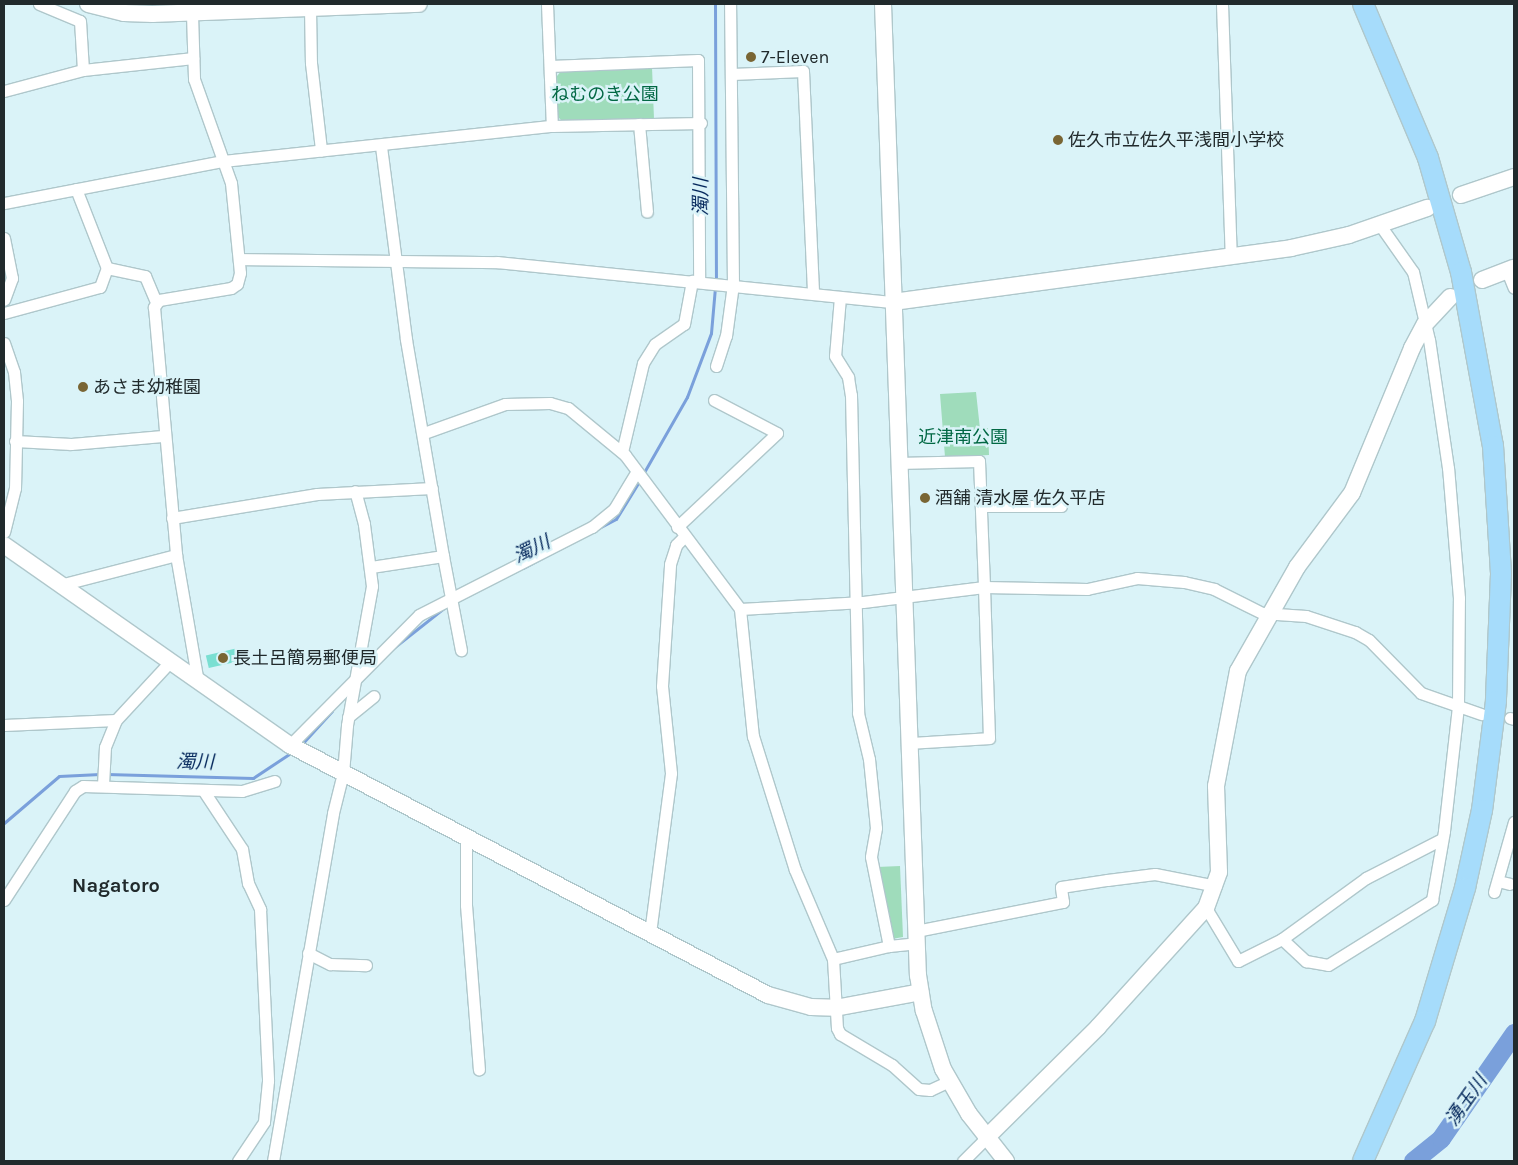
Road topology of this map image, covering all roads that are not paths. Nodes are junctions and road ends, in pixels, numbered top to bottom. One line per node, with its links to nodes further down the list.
1 (39, 4): 13 (street)
2 (88, 4): 10 (street)
3 (419, 4): 9 (street)
4 (547, 4): 12 (street)
5 (730, 4): 14 (street)
6 (883, 4): 44 (street)
7 (1222, 4): 30 (street)
8 (1363, 4): 116 (highway)
9 (310, 6): 10 (street); 20 (street)
10 (192, 9): 11 (street)
11 (193, 58): 13 (street); 21 (street)
12 (550, 66): 16 (street); 18 (street)
13 (83, 70): 15 (street)
14 (732, 74): 37 (street); 39 (street)
15 (4, 91)
16 (701, 123): 17 (street); 36 (street)
17 (639, 124): 18 (street); 27 (street)
18 (552, 126): 19 (street)
19 (381, 147): 20 (street); 32 (street)
20 (322, 150): 21 (street)
21 (224, 161): 23 (street); 31 (street)
22 (1514, 177): 24 (street)
23 (76, 189): 25 (street); 33 (street)
24 (1461, 195)
25 (4, 203)
26 (1427, 208): 28 (street)
27 (647, 212)
28 (1380, 225): 30 (street); 46 (street)
29 (4, 238): 42 (street)
30 (1231, 257): 44 (street)
31 (239, 259): 32 (street); 43 (street)
32 (397, 260): 36 (street); 51 (street)
33 (107, 268): 43 (street); 45 (street)
34 (1511, 269): 35 (street); 38 (street)
35 (1482, 280)
36 (700, 281): 37 (street); 54 (street)
37 (730, 283): 39 (street); 48 (street)
38 (1514, 288)
39 (813, 293): 40 (street)
40 (840, 297): 44 (street); 72 (street)
41 (1450, 297): 46 (street)
42 (4, 300)
43 (156, 302): 52 (street)
44 (893, 302): 55 (street)
45 (4, 313)
46 (1425, 324): 74 (street); 80 (street)
47 (4, 343): 50 (street)
48 (716, 366)
49 (714, 400): 63 (street)
50 (10, 426): 53 (street)
51 (424, 433): 54 (street); 57 (street)
52 (164, 436): 53 (street); 61 (street)
53 (15, 441): 62 (street)
54 (622, 452): 56 (street)
55 (898, 463): 59 (street); 71 (street)
56 (638, 472): 63 (street); 70 (street)
57 (432, 488): 58 (street); 66 (street)
58 (355, 491): 61 (street); 67 (street)
59 (981, 506): 60 (street); 69 (street)
60 (1062, 506)
61 (172, 518): 65 (street)
62 (4, 532)
63 (681, 532): 73 (street); 98 (street)
64 (4, 545): 68 (street)
65 (176, 555): 68 (street); 78 (street)
66 (443, 556): 67 (street); 70 (street)
67 (371, 567): 77 (street)
68 (60, 585): 76 (street)
69 (984, 587): 71 (street); 74 (street); 85 (street)
70 (453, 597): 75 (street); 77 (street)
71 (904, 597): 72 (street); 85 (street)
72 (856, 602): 73 (street); 101 (street)
73 (740, 608): 103 (street)
74 (1270, 613): 80 (street); 95 (street)
75 (461, 650)
76 (169, 663): 78 (street); 83 (street)
77 (354, 683): 81 (street); 86 (street)
78 (199, 684): 86 (street)
79 (374, 696): 81 (street)
80 (1458, 706): 82 (street); 93 (street)
81 (349, 713): 87 (street)
82 (1481, 714)
83 (116, 720): 84 (street); 89 (street)
84 (4, 725)
85 (909, 743): 99 (street)
86 (297, 748): 87 (street)
87 (344, 773): 92 (street); 102 (street)
88 (274, 781): 90 (street)
89 (104, 783): 90 (street); 96 (street)
90 (203, 790): 109 (street)
91 (1514, 822): 94 (street)
92 (466, 837): 98 (street); 107 (street)
93 (1442, 839): 100 (street); 100 (street)
94 (1510, 884)
95 (1216, 886): 97 (street); 99 (street)
96 (4, 900)
97 (1206, 908): 100 (street); 111 (street)
98 (650, 933): 106 (street)
99 (916, 937): 101 (street); 105 (street)
100 (1282, 939)
101 (889, 946): 103 (street)
102 (308, 953): 104 (street); 110 (street)
103 (833, 960): 106 (street)
104 (366, 965)
105 (921, 992): 106 (street); 108 (street)
106 (835, 1008): 108 (street)
107 (479, 1069)
108 (949, 1081): 111 (street)
109 (264, 1122): 110 (street); 112 (street)
110 (278, 1124): 113 (street)
111 (986, 1138): 114 (street); 115 (street)
112 (238, 1161)
113 (273, 1161)
114 (963, 1161)
115 (1006, 1161)
116 (1363, 1161)

